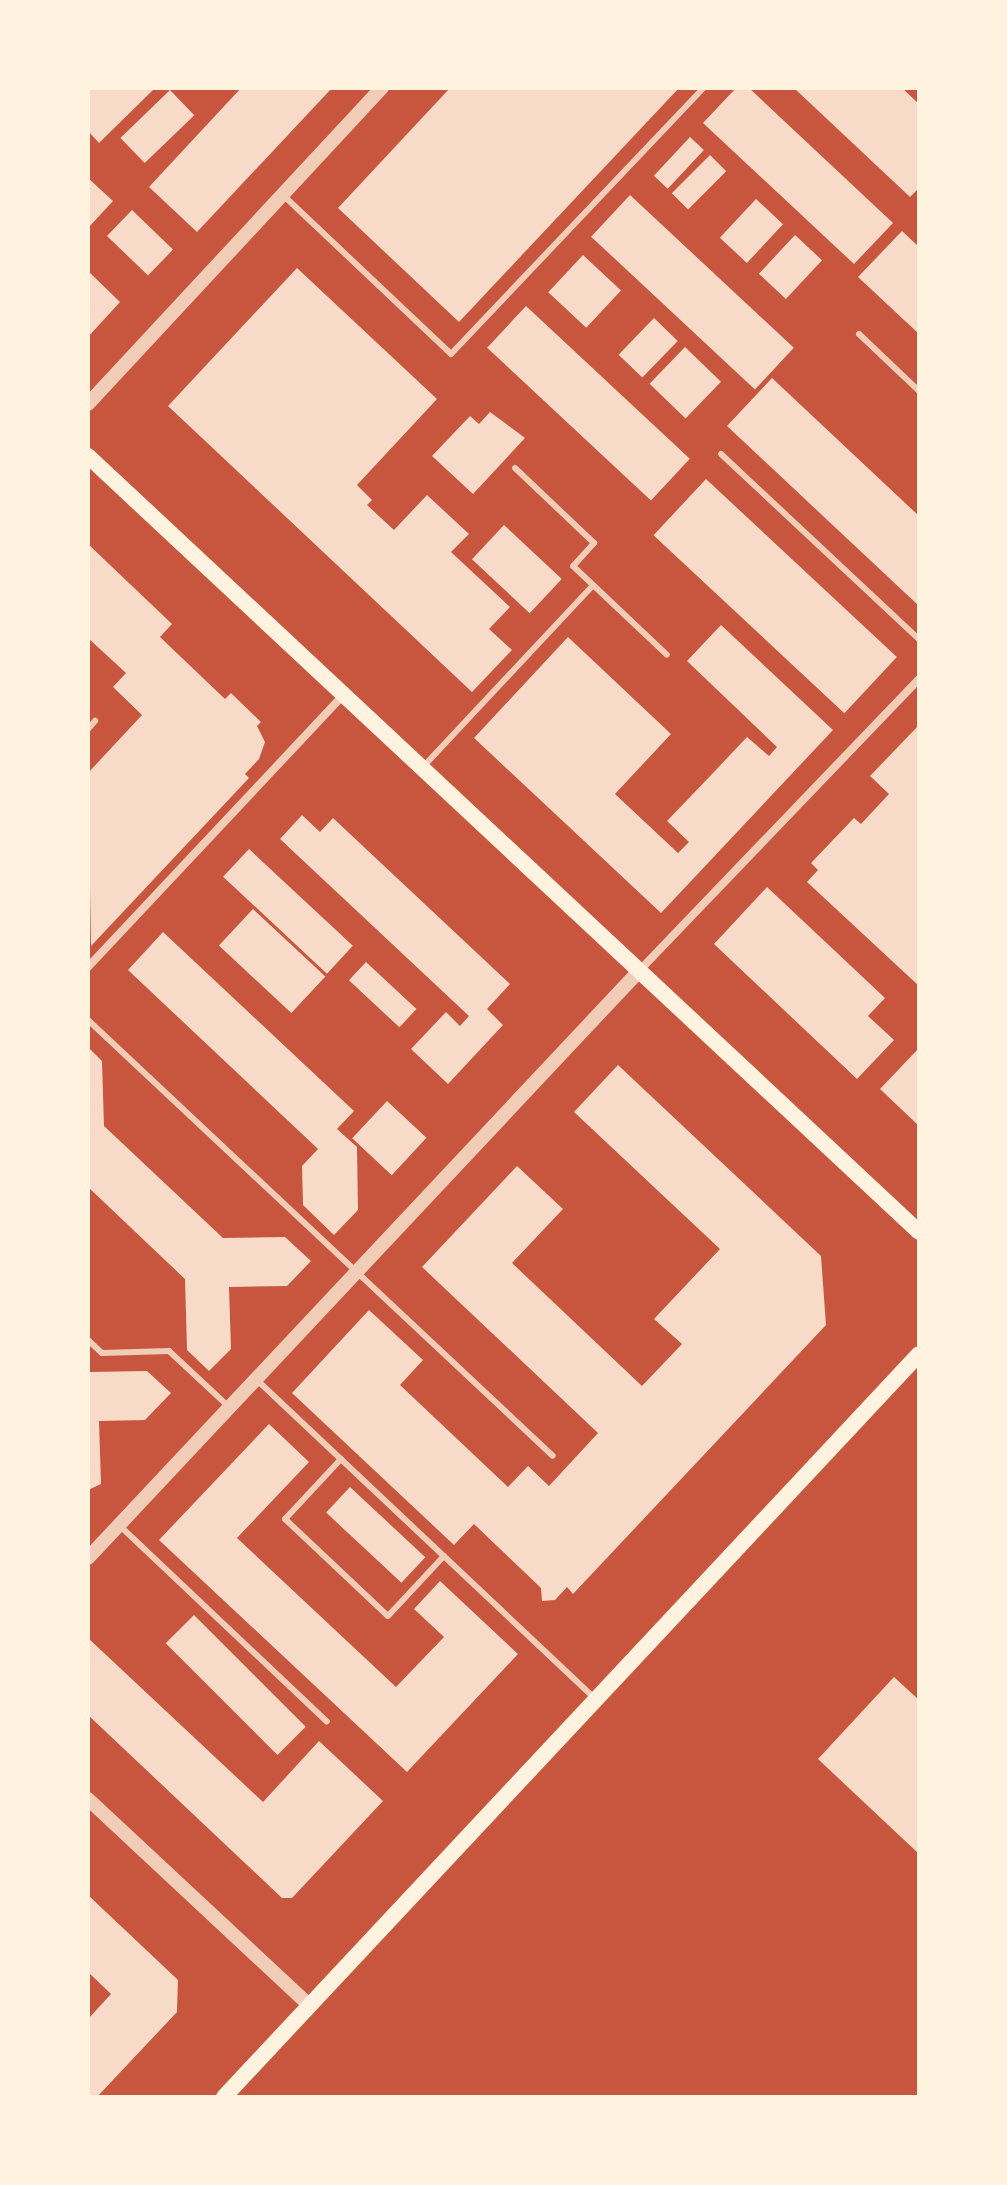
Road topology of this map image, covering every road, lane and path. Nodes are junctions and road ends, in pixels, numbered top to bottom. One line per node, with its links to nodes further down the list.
1 (382, 88): 3 (street)
2 (703, 88): 3 (lane)
3 (283, 195): 6 (street)
4 (859, 334): 5 (lane)
5 (919, 391)
6 (88, 404)
7 (721, 454): 11 (lane)
8 (88, 456): 14 (main road)
9 (515, 468): 10 (lane)
10 (593, 585): 12 (lane); 17 (lane)
11 (919, 639)
12 (667, 655)
13 (919, 679): 19 (street)
14 (344, 694): 17 (main road); 18 (street)
15 (95, 721): 16 (lane)
16 (88, 729)
17 (422, 768): 19 (main road)
18 (88, 967)
19 (639, 971): 21 (main road); 22 (street)
20 (88, 1020): 22 (lane)
21 (919, 1232)
22 (356, 1272): 25 (street); 27 (lane)
23 (88, 1340): 26 (lane)
24 (919, 1354): 32 (main road)
25 (256, 1379): 26 (street); 28 (lane)
26 (229, 1408): 29 (street)
27 (553, 1456)
28 (341, 1459): 30 (lane); 30 (lane)
29 (119, 1525): 31 (street); 33 (lane)
30 (444, 1556): 32 (lane)
31 (88, 1558)
32 (596, 1699): 35 (main road)
33 (327, 1722)
34 (88, 1799): 35 (street)
35 (309, 2005): 36 (main road)
36 (224, 2097)

